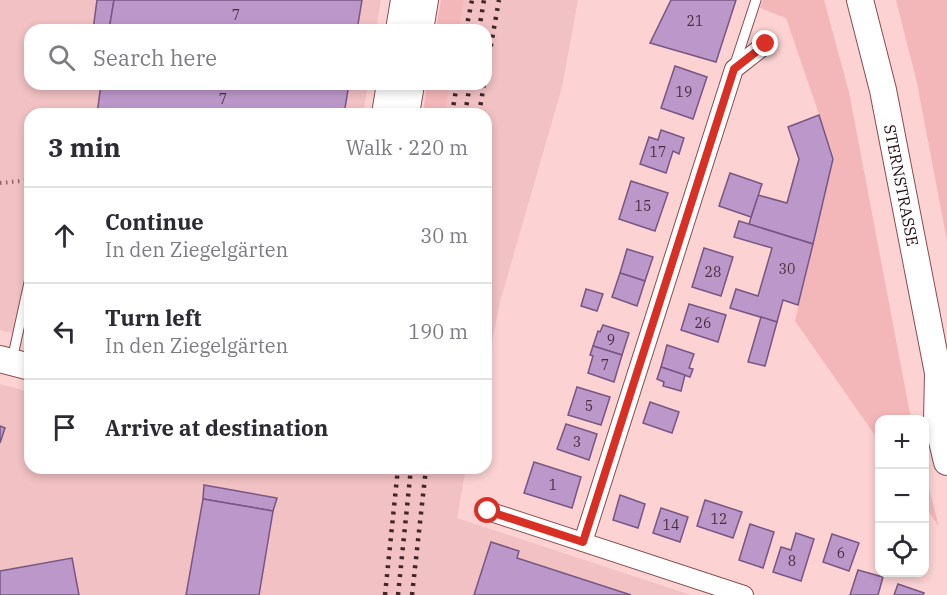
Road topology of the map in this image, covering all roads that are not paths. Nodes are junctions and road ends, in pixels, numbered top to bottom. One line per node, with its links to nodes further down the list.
1 (404, 0): 5 (main road)
2 (425, 0): 6 (main road)
3 (756, 0): 8 (lane)
4 (860, 0): 15 (main road, STERNSTRASSE)
5 (400, 24)
6 (421, 24)
7 (766, 44): 8 (street)
8 (734, 69): 18 (street)
9 (389, 90): 11 (main road)
10 (410, 90): 12 (main road)
11 (386, 108)
12 (407, 108)
13 (24, 310): 14 (lane)
14 (14, 363)
15 (943, 381): 16 (main road, STERNSTRASSE)
16 (947, 462)
17 (488, 511): 18 (street)
18 (583, 542): 19 (street)
19 (744, 595)

